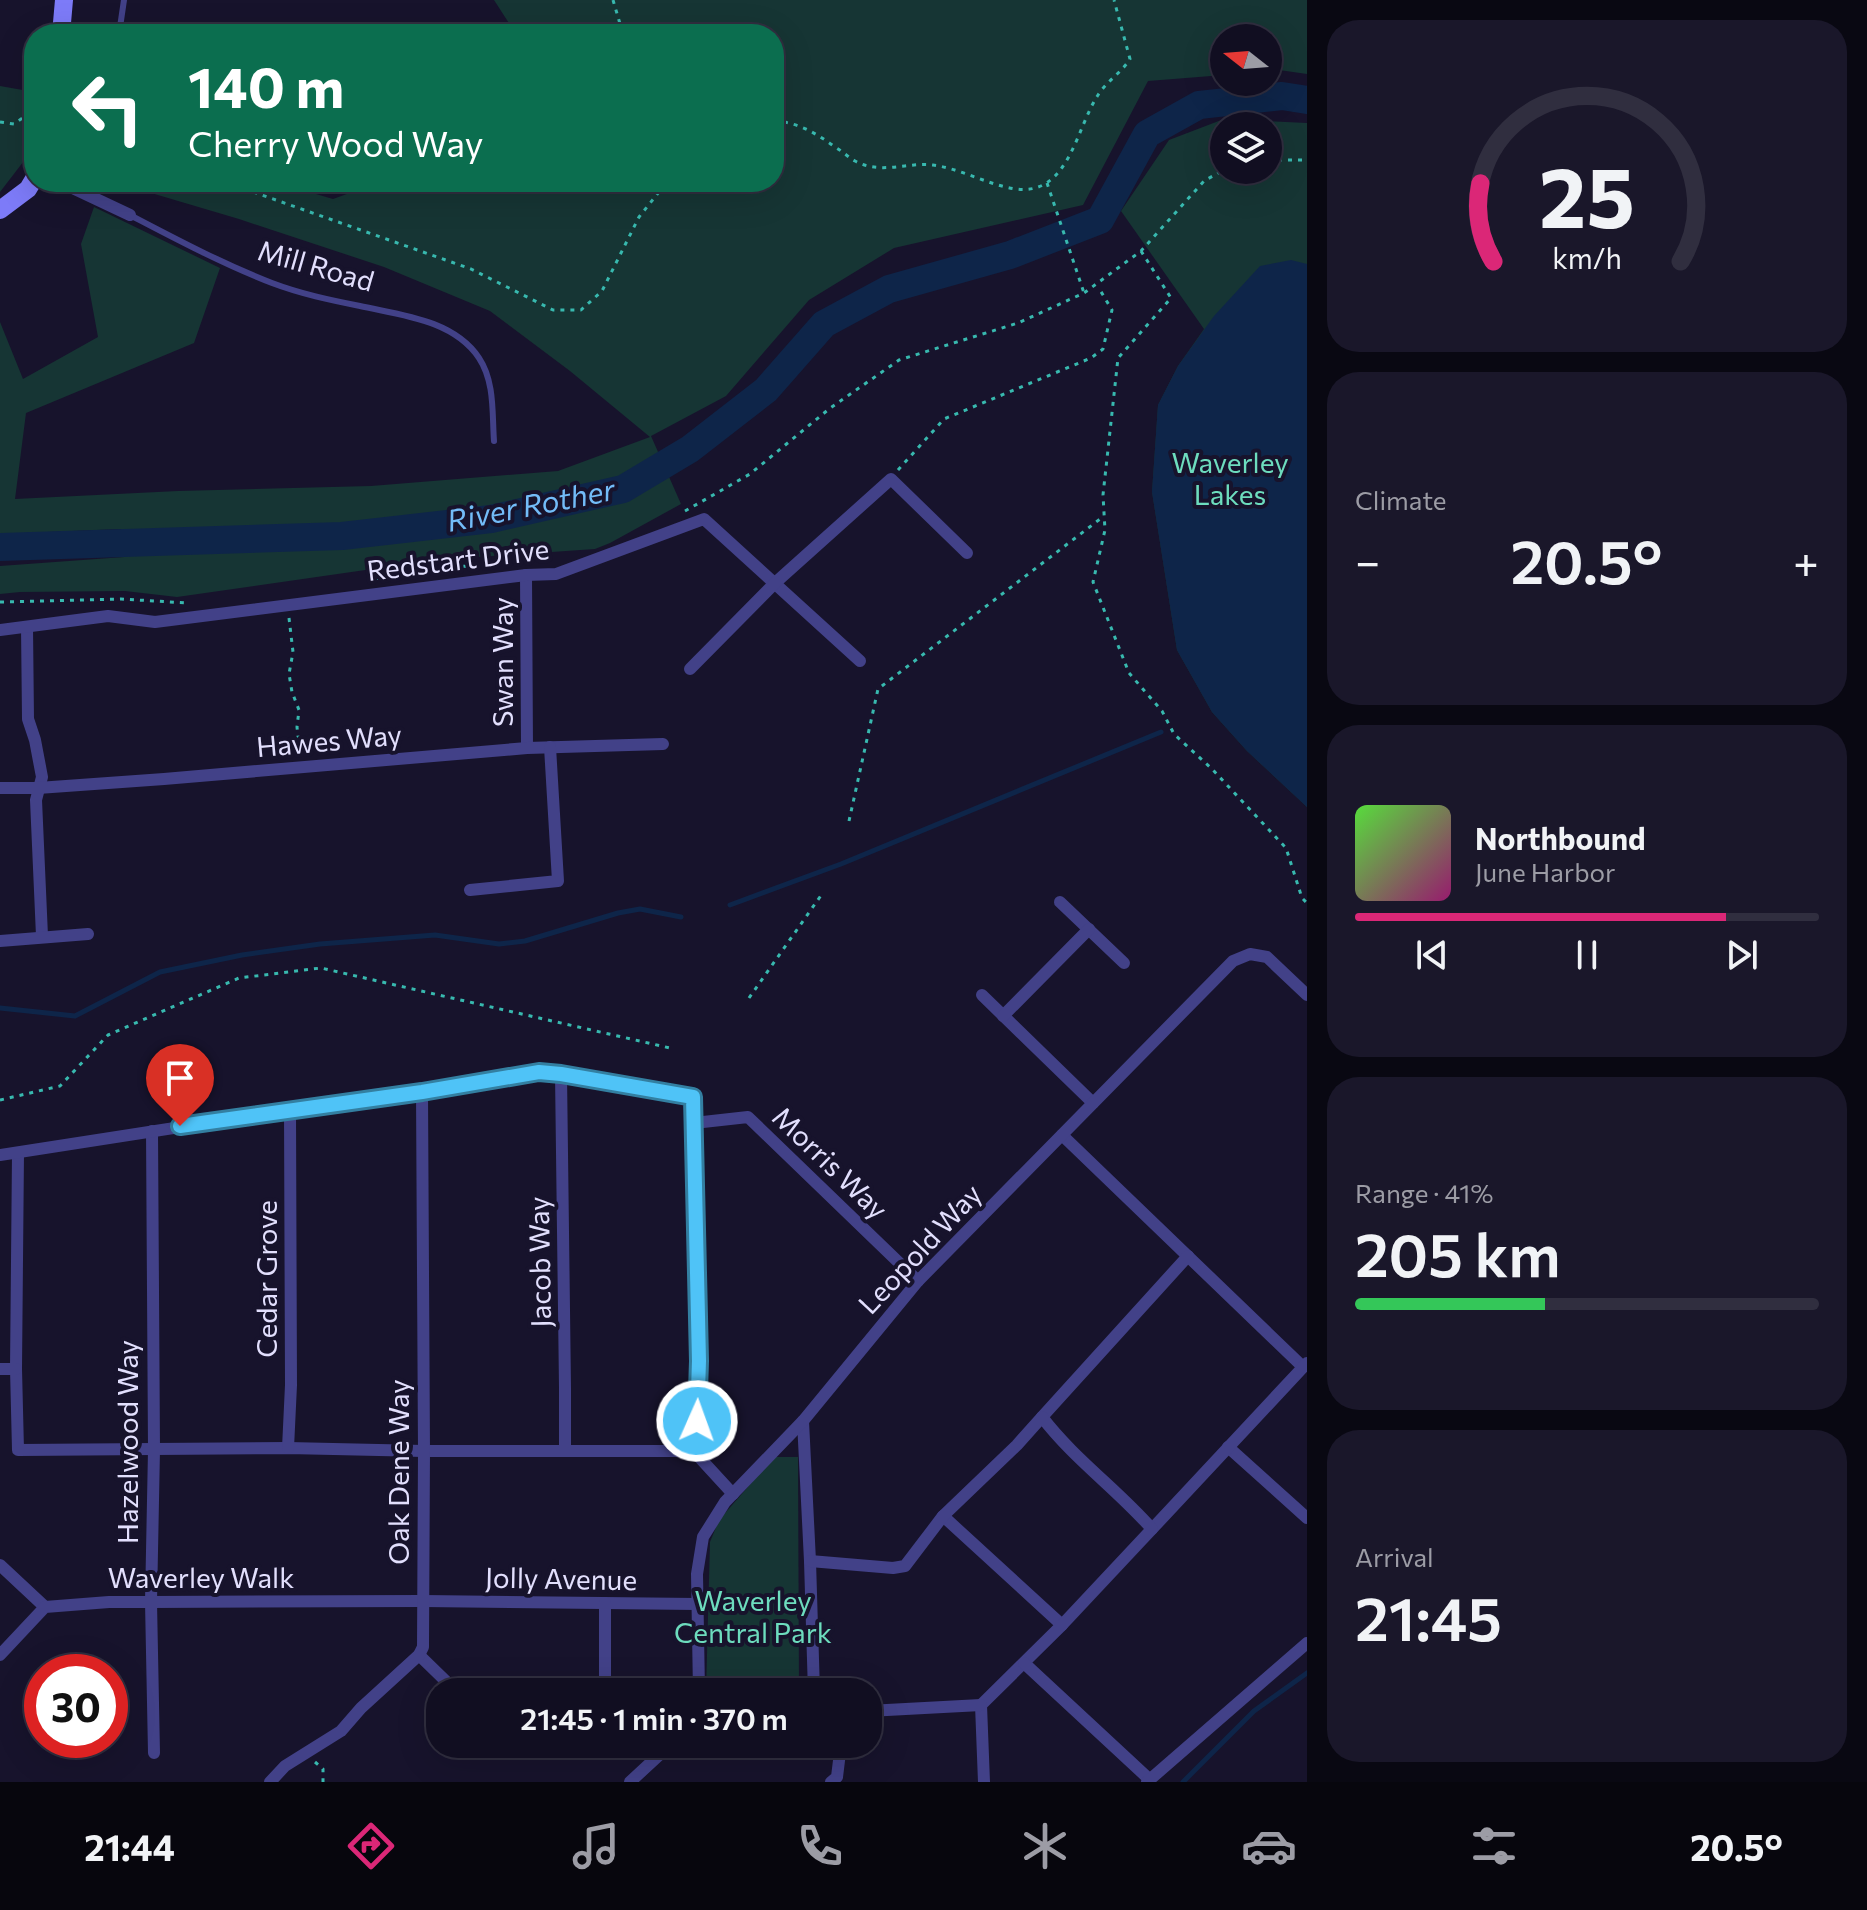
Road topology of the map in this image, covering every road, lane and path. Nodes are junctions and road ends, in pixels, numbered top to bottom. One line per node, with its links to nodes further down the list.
1 (64, 0): 5 (main road)
2 (124, 0): 6 (lane)
3 (613, 0): 7 (path)
4 (1114, 0): 14 (path)
5 (62, 24)
6 (120, 24)
7 (620, 24)
8 (24, 117): 9 (path)
9 (0, 122)
10 (784, 122): 14 (path)
11 (1282, 160): 12 (path)
12 (1307, 160)
13 (1210, 178): 21 (path)
14 (1047, 184): 23 (path)
15 (24, 192): 19 (main road)
16 (81, 192): 20 (street, Mill Road)
17 (253, 192): 18 (path)
18 (659, 192)
19 (0, 210)
20 (130, 215): 24 (lane, Mill Road)
21 (1141, 251): 23 (path); 27 (path)
22 (1100, 290): 25 (path)
23 (1084, 293): 26 (path)
24 (494, 441)
25 (891, 479): 28 (street); 32 (street)
26 (674, 516)
27 (1104, 516): 46 (path); 50 (path)
28 (967, 553)
29 (483, 566): 31 (path)
30 (526, 575): 32 (street, Redstart Drive); 35 (street, Redstart Drive); 42 (street, Swan Way)
31 (372, 579)
32 (775, 583): 38 (street, Redstart Drive); 39 (street)
33 (0, 602): 34 (path)
34 (194, 603)
35 (287, 606): 36 (street, Redstart Drive); 43 (path)
36 (27, 627): 37 (street, Redstart Drive); 45 (street)
37 (0, 630)
38 (860, 661)
39 (690, 669)
40 (663, 744): 41 (street, Hawes Way)
41 (550, 747): 42 (street, Hawes Way); 47 (street)
42 (527, 748): 43 (street, Hawes Way)
43 (301, 767): 45 (street, Hawes Way)
44 (0, 788): 45 (street, Hawes Way)
45 (38, 788): 53 (street)
46 (849, 821)
47 (470, 890)
48 (822, 894): 58 (path)
49 (1060, 902): 51 (street)
50 (1307, 903)
51 (1089, 929): 55 (street); 59 (street)
52 (88, 934): 53 (street)
53 (42, 936): 54 (street)
54 (0, 941)
55 (1124, 963)
56 (982, 995): 59 (street)
57 (1307, 995): 64 (street, Leopold Way)
58 (749, 998)
59 (1003, 1016): 64 (street)
60 (670, 1048): 63 (path)
61 (561, 1074): 62 (street); 66 (street); 81 (street, Jacob Way)
62 (422, 1092): 65 (street); 82 (street, Oak Dene Way)
63 (0, 1100)
64 (1093, 1103): 68 (street, Leopold Way)
65 (290, 1110): 67 (street); 79 (street, Cedar Grove)
66 (694, 1123): 72 (street, Morris Way); 83 (street)
67 (152, 1131): 69 (street); 80 (street, Hazelwood Way)
68 (1062, 1135): 71 (street); 72 (street, Leopold Way)
69 (18, 1153): 70 (street); 75 (street)
70 (0, 1155)
71 (1188, 1256): 73 (street); 76 (street)
72 (918, 1281): 77 (street, Leopold Way)
73 (1305, 1365): 78 (street)
74 (0, 1369): 75 (street)
75 (16, 1369): 80 (street)
76 (1042, 1417): 85 (street); 87 (street)
77 (803, 1421): 84 (street, Leopold Way); 88 (street)
78 (1228, 1447): 86 (street); 87 (street)
79 (288, 1448): 80 (street); 82 (street)
80 (154, 1450): 91 (street, Hazelwood Way)
81 (565, 1450): 82 (street); 83 (street)
82 (424, 1451): 90 (street, Oak Dene Way)
83 (696, 1451): 84 (street)
84 (733, 1494): 93 (street, Leopold Way)
85 (943, 1516): 88 (street); 95 (street)
86 (1307, 1518)
87 (1152, 1529): 95 (street)
88 (810, 1561): 103 (street)
89 (0, 1565): 94 (street)
90 (423, 1601): 91 (street, Waverley Walk); 92 (street, Jolly Avenue); 98 (street, Oak Dene Way)
91 (151, 1602): 94 (street, Waverley Walk); 106 (street, Hazelwood Way)
92 (605, 1603): 93 (street, Jolly Avenue); 101 (street)
93 (697, 1604): 102 (street, Leopold Way)
94 (45, 1607): 97 (street)
95 (1062, 1625): 99 (street)
96 (1307, 1643): 110 (street)
97 (0, 1655)
98 (419, 1655): 100 (street); 107 (street)
99 (1024, 1663): 104 (street); 110 (street)
100 (443, 1678)
101 (605, 1678)
102 (699, 1678)
103 (814, 1678)
104 (981, 1705): 105 (street); 115 (street)
105 (882, 1710)
106 (154, 1753)
107 (306, 1754): 111 (street); 112 (path)
108 (656, 1758): 113 (street)
109 (839, 1758): 114 (street)
110 (1148, 1781)
111 (270, 1782)
112 (323, 1782)
113 (630, 1782)
114 (831, 1782)
115 (984, 1782)

